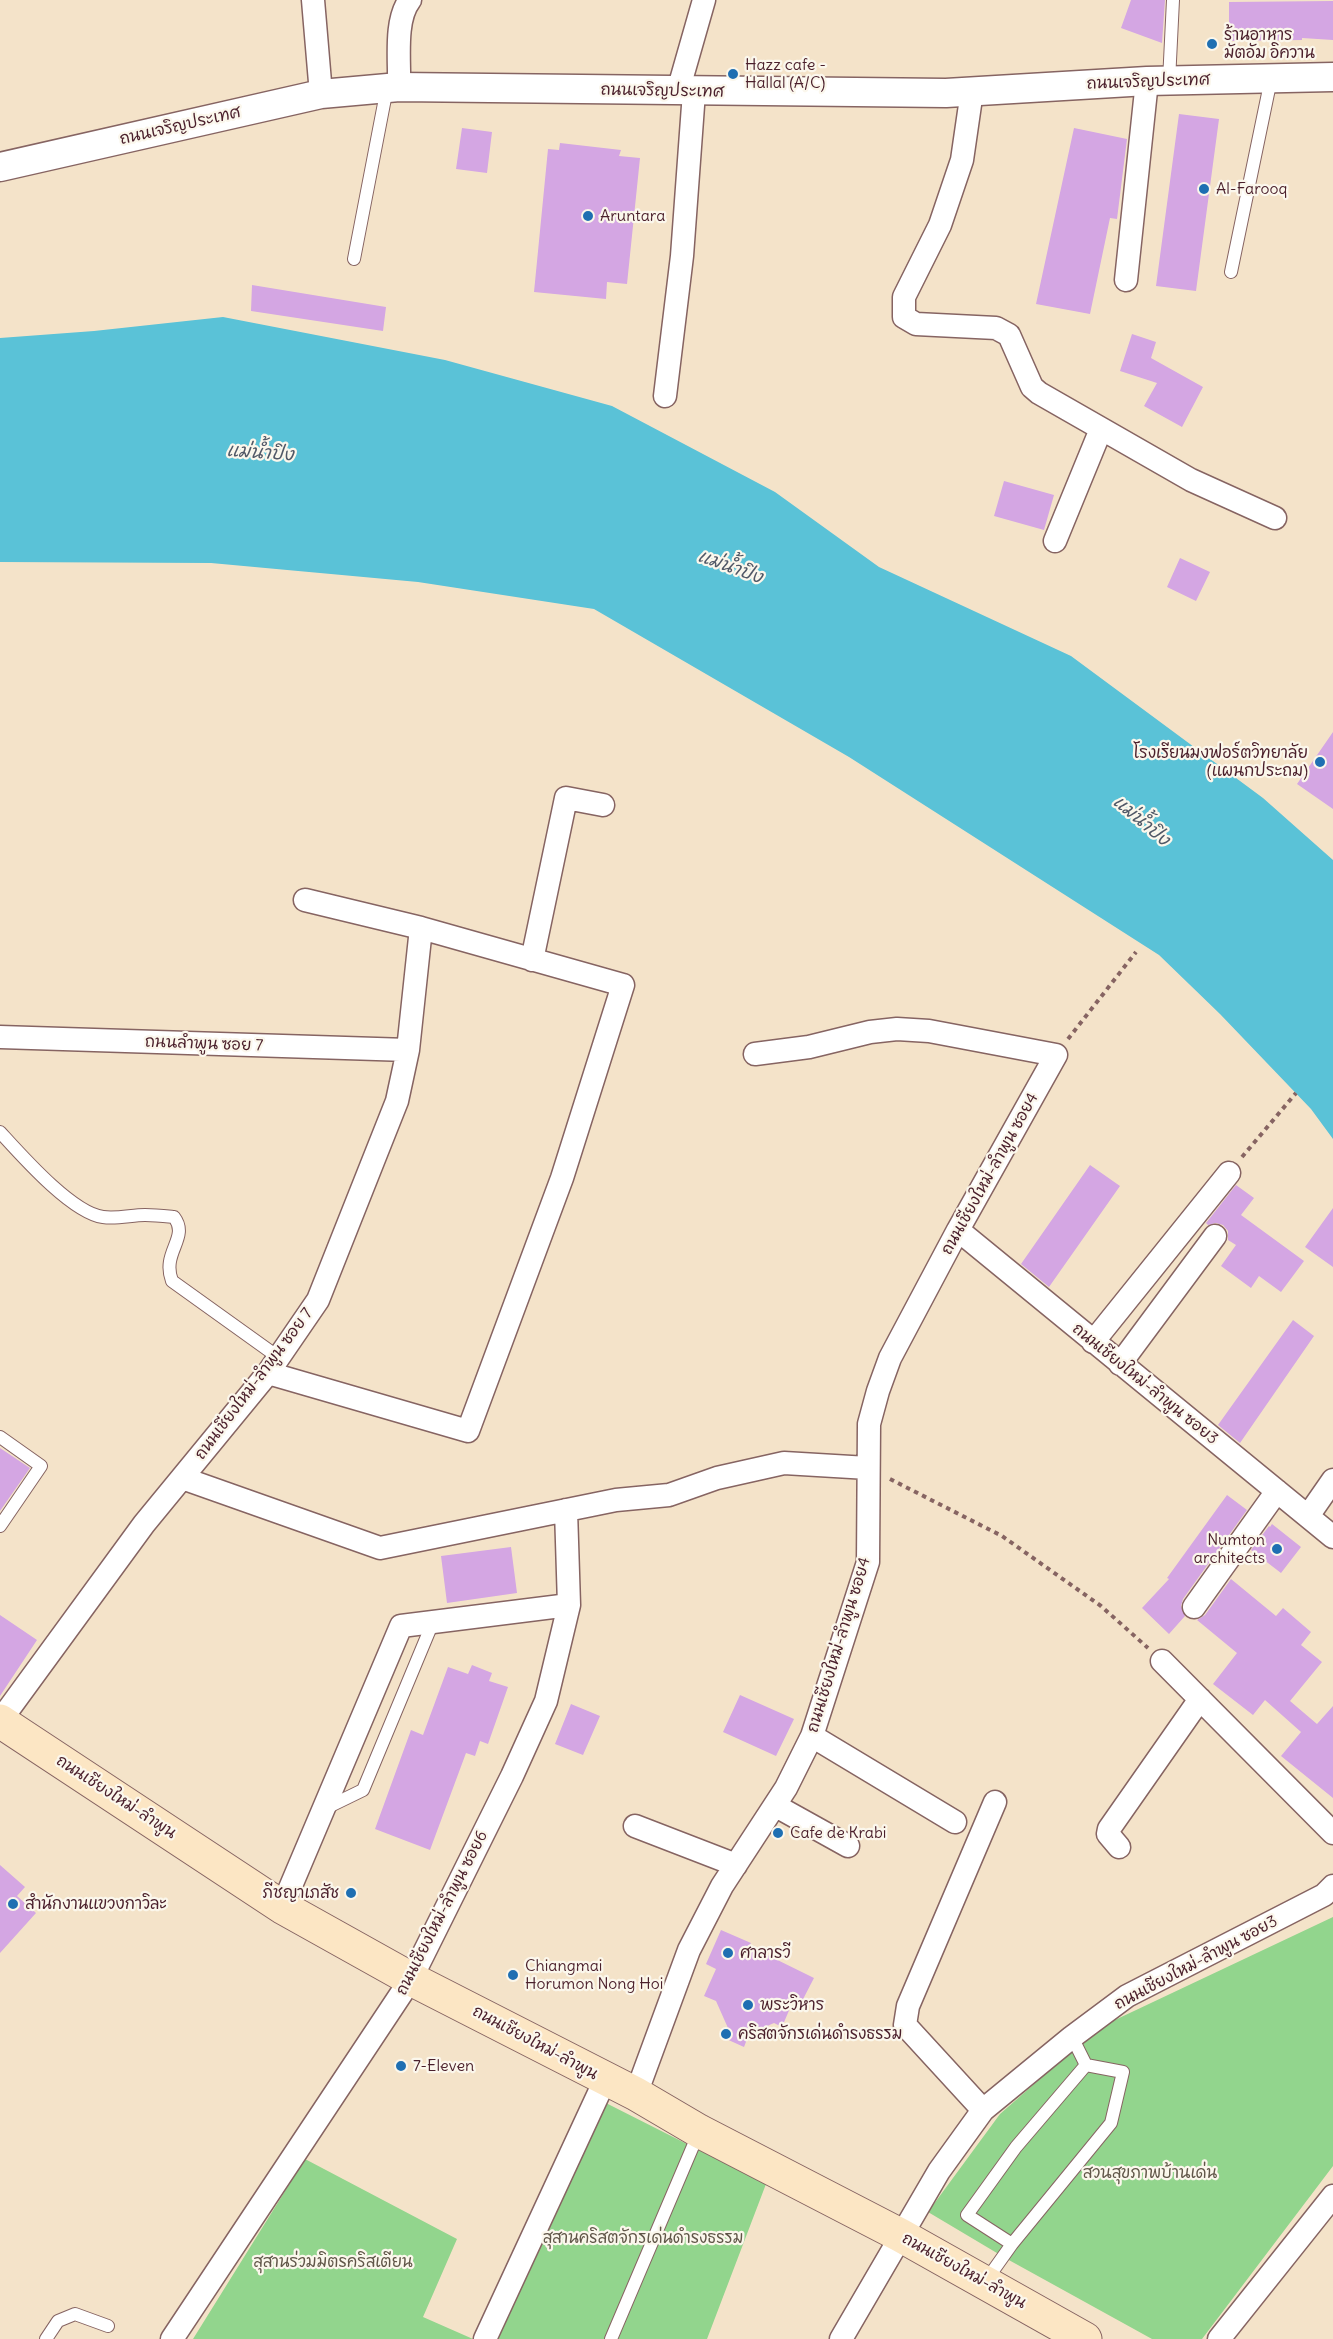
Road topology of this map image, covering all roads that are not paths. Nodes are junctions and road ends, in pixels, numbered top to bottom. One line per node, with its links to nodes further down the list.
1 (313, 0): 11 (street)
2 (410, 0): 8 (street)
3 (704, 0): 9 (street)
4 (1173, 0): 7 (lane)
5 (1333, 77): 6 (street, ถนนเจริญประเทศ)
6 (1271, 78): 7 (street, ถนนเจริญประเทศ); 14 (lane)
7 (1158, 81): 10 (street, ถนนเจริญประเทศ); 15 (street)
8 (393, 87): 9 (street, ถนนเจริญประเทศ); 11 (street, ถนนเจริญประเทศ); 13 (lane)
9 (686, 91): 10 (street, ถนนเจริญประเทศ); 16 (street)
10 (972, 91): 17 (street)
11 (321, 94): 12 (street, ถนนเจริญประเทศ)
12 (0, 167)
13 (354, 259)
14 (1231, 272)
15 (1126, 280)
16 (665, 396)
17 (1101, 429): 18 (street); 19 (street)
18 (1275, 518)
19 (1055, 541)
20 (603, 805): 23 (street)
21 (305, 900): 22 (street)
22 (421, 928): 23 (street); 25 (street, ถนนเชียงใหม่-ลำพูน ซอย 7)
23 (532, 960): 33 (street)
24 (0, 1037): 25 (street, ถนนลำพูน ซอย 7)
25 (408, 1050): 33 (street, ถนนเชียงใหม่-ลำพูน ซอย 7)
26 (756, 1054): 29 (street, ถนนเชียงใหม่-ลำพูน ซอย4)
27 (0, 1132): 33 (lane)
28 (1229, 1173): 31 (street)
29 (958, 1230): 31 (street, ถนนเชียงใหม่-ลำพูน ซอย3); 35 (street, ถนนเชียงใหม่-ลำพูน ซอย4)
30 (1215, 1236): 32 (street)
31 (1093, 1342): 32 (street, ถนนเชียงใหม่-ลำพูน ซอย3)
32 (1120, 1364): 38 (street, ถนนเชียงใหม่-ลำพูน ซอย3)
33 (273, 1365): 36 (street, ถนนเชียงใหม่-ลำพูน ซอย 7)
34 (0, 1437): 41 (lane)
35 (868, 1468): 39 (street); 49 (street, ถนนเชียงใหม่-ลำพูน ซอย4)
36 (182, 1478): 39 (street); 48 (street, ถนนเชียงใหม่-ลำพูน ซอย 7)
37 (1333, 1480): 40 (street)
38 (1277, 1491): 40 (street, ถนนเชียงใหม่-ลำพูน ซอย3); 44 (street)
39 (566, 1510): 43 (street, ถนนเชียงใหม่-ลำพูน ซอย6)
40 (1308, 1516): 42 (street, ถนนเชียงใหม่-ลำพูน ซอย3)
41 (0, 1526)
42 (1333, 1537)
43 (569, 1605): 45 (street); 61 (street, ถนนเชียงใหม่-ลำพูน ซอย6)
44 (1194, 1607)
45 (433, 1622): 52 (lane); 52 (street)
46 (1162, 1661): 47 (street)
47 (1200, 1699): 55 (street); 57 (street)
48 (0, 1721): 60 (main road, ถนนเชียงใหม่-ลำพูน)
49 (812, 1736): 51 (street, ถนนเชียงใหม่-ลำพูน ซอย4); 53 (street)
50 (995, 1802): 66 (street)
51 (776, 1806): 56 (street); 58 (street, ถนนเชียงใหม่-ลำพูน ซอย4)
52 (323, 1810): 60 (street)
53 (955, 1822)
54 (635, 1826): 58 (street)
55 (1333, 1833)
56 (848, 1846)
57 (1119, 1847)
58 (736, 1865): 65 (street, ถนนเชียงใหม่-ลำพูน ซอย4)
59 (1333, 1886): 62 (street, ถนนเชียงใหม่-ลำพูน ซอย3)
60 (282, 1907): 61 (main road, ถนนเชียงใหม่-ลำพูน)
61 (411, 1978): 64 (main road, ถนนเชียงใหม่-ลำพูน); 74 (street, ถนนเชียงใหม่-ลำพูน ซอย6)
62 (1072, 2037): 63 (lane); 66 (street, ถนนเชียงใหม่-ลำพูน ซอย3)
63 (1086, 2065): 70 (lane); 70 (lane)
64 (605, 2080): 65 (main road, ถนนเชียงใหม่-ลำพูน); 75 (street)
65 (636, 2094): 67 (main road, ถนนเชียงใหม่-ลำพูน)
66 (983, 2110): 69 (street, ถนนเชียงใหม่-ลำพูน ซอย3)
67 (699, 2131): 69 (main road, ถนนเชียงใหม่-ลำพูน); 76 (lane)
68 (1333, 2196): 79 (street)
69 (900, 2235): 71 (main road, ถนนเชียงใหม่-ลำพูน); 77 (street, ถนนเชียงใหม่-ลำพูน ซอย3)
70 (1012, 2244): 71 (lane)
71 (985, 2282): 78 (main road, ถนนเชียงใหม่-ลำพูน)
72 (108, 2326): 73 (lane)
73 (46, 2339)
74 (172, 2339)
75 (485, 2339)
76 (611, 2339)
77 (841, 2339)
78 (1084, 2339)
79 (1219, 2339)

